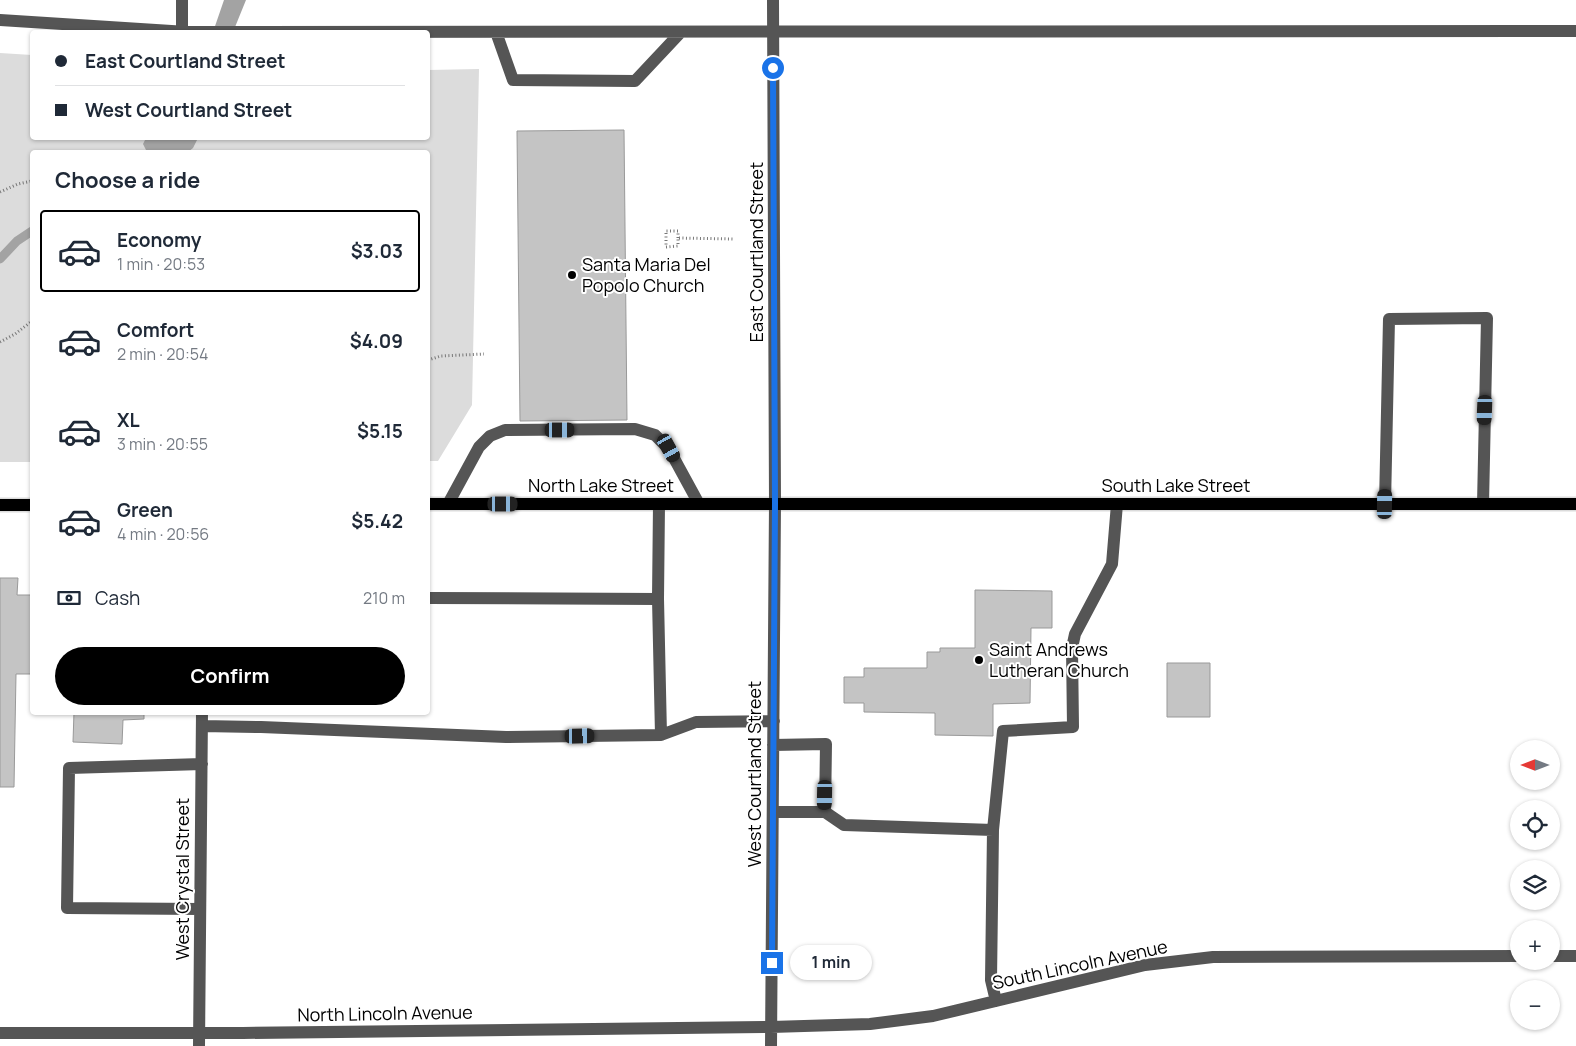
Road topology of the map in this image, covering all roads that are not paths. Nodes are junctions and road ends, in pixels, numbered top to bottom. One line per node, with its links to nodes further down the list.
1 (182, 0): 5 (street)
2 (773, 0): 10 (street, East Courtland Street)
3 (0, 20): 4 (street)
4 (154, 30)
5 (185, 30)
6 (1576, 31): 10 (street)
7 (430, 32): 8 (street)
8 (496, 32): 9 (street); 9 (street)
9 (681, 32): 10 (street)
10 (773, 32): 11 (street, East Courtland Street)
11 (775, 503): 15 (main road, North Lake Street); 16 (main road, South Lake Street); 25 (street, West Courtland Street)
12 (430, 504): 13 (main road, North Lake Street)
13 (448, 504): 14 (main road, North Lake Street); 15 (street)
14 (659, 504): 15 (main road, North Lake Street); 23 (street)
15 (698, 504)
16 (1116, 504): 17 (main road, South Lake Street); 32 (street)
17 (1385, 504): 18 (main road, South Lake Street); 18 (street)
18 (1483, 504): 19 (main road, South Lake Street)
19 (1576, 504)
20 (0, 505): 21 (main road)
21 (30, 505)
22 (430, 598): 23 (street)
23 (658, 599): 27 (street)
24 (202, 715): 26 (street, West Crystal Street)
25 (774, 721): 27 (street); 28 (street, West Courtland Street)
26 (202, 726): 27 (street); 29 (street, West Crystal Street)
27 (661, 735)
28 (773, 745): 30 (street, West Courtland Street); 31 (street)
29 (202, 764): 33 (street, West Crystal Street); 33 (street)
30 (773, 812): 31 (street); 38 (street, West Courtland Street)
31 (825, 812): 32 (street)
32 (993, 830): 37 (street)
33 (200, 910): 40 (street, West Crystal Street)
34 (1510, 956): 37 (street, South Lincoln Avenue)
35 (1560, 956): 36 (street)
36 (1576, 956)
37 (996, 1001): 38 (street, South Lincoln Avenue)
38 (771, 1027): 40 (street, North Lincoln Avenue); 41 (street, West Courtland Street)
39 (0, 1033): 40 (street, North Lincoln Avenue)
40 (199, 1040)
41 (771, 1046)

